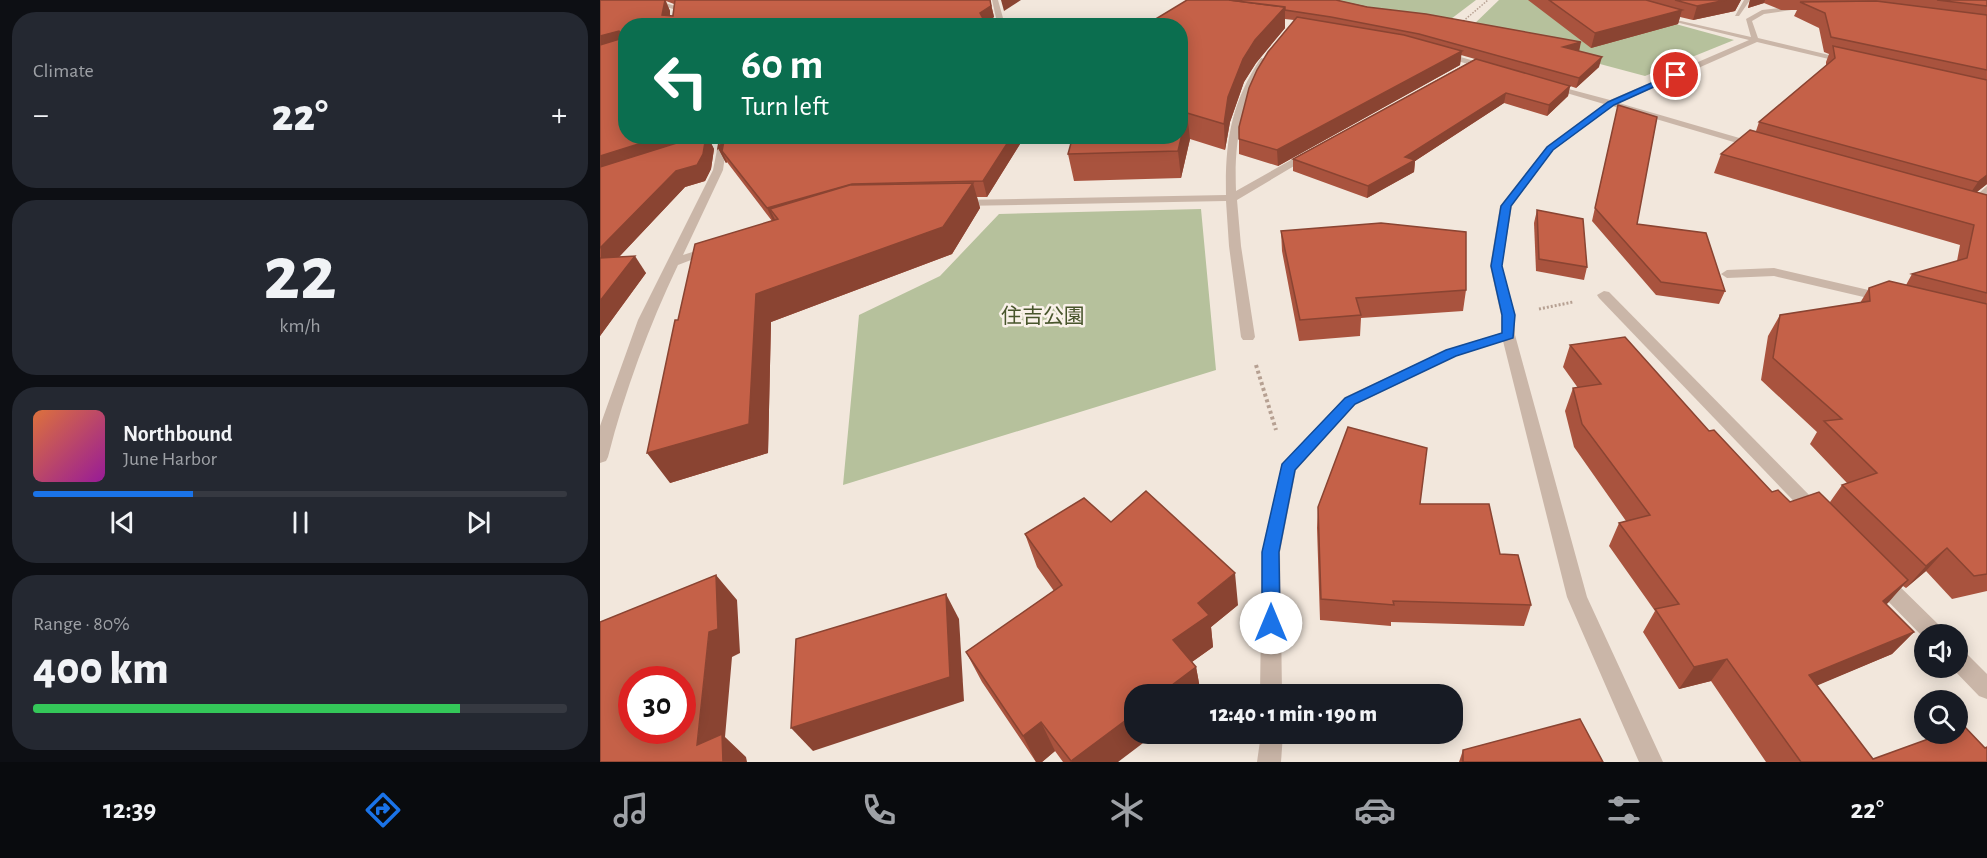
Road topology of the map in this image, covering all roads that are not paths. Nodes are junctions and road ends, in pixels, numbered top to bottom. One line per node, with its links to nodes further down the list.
1 (648, 0): 7 (street)
2 (995, 0): 8 (street)
3 (1747, 0): 6 (street)
4 (1803, 6): 9 (street)
5 (1651, 14): 9 (street)
6 (1737, 15)
7 (675, 18)
8 (1000, 18)
9 (1754, 41): 13 (street); 17 (street)
10 (1429, 50): 12 (street)
11 (1269, 52): 22 (street)
12 (1473, 63): 14 (street); 15 (street)
13 (1859, 65)
14 (1462, 69)
15 (1496, 70)
16 (1542, 83): 17 (street)
17 (1611, 103): 20 (street); 30 (street)
18 (721, 144): 26 (street)
19 (1316, 151): 22 (street)
20 (1772, 151)
21 (1987, 189): 24 (street)
22 (1232, 198): 23 (street); 31 (street)
23 (952, 203)
24 (1967, 208)
25 (718, 248): 26 (street)
26 (674, 262): 32 (street)
27 (1727, 274): 29 (street)
28 (1604, 295): 33 (street)
29 (1898, 301)
30 (1508, 335): 37 (street); 41 (street)
31 (1248, 337)
32 (600, 457)
33 (1827, 524)
34 (1868, 567): 35 (street)
35 (1924, 624)
36 (1968, 669): 38 (street)
37 (1271, 684)
38 (1987, 689)
39 (1271, 744): 40 (street)
40 (1269, 762)
41 (1651, 762)

